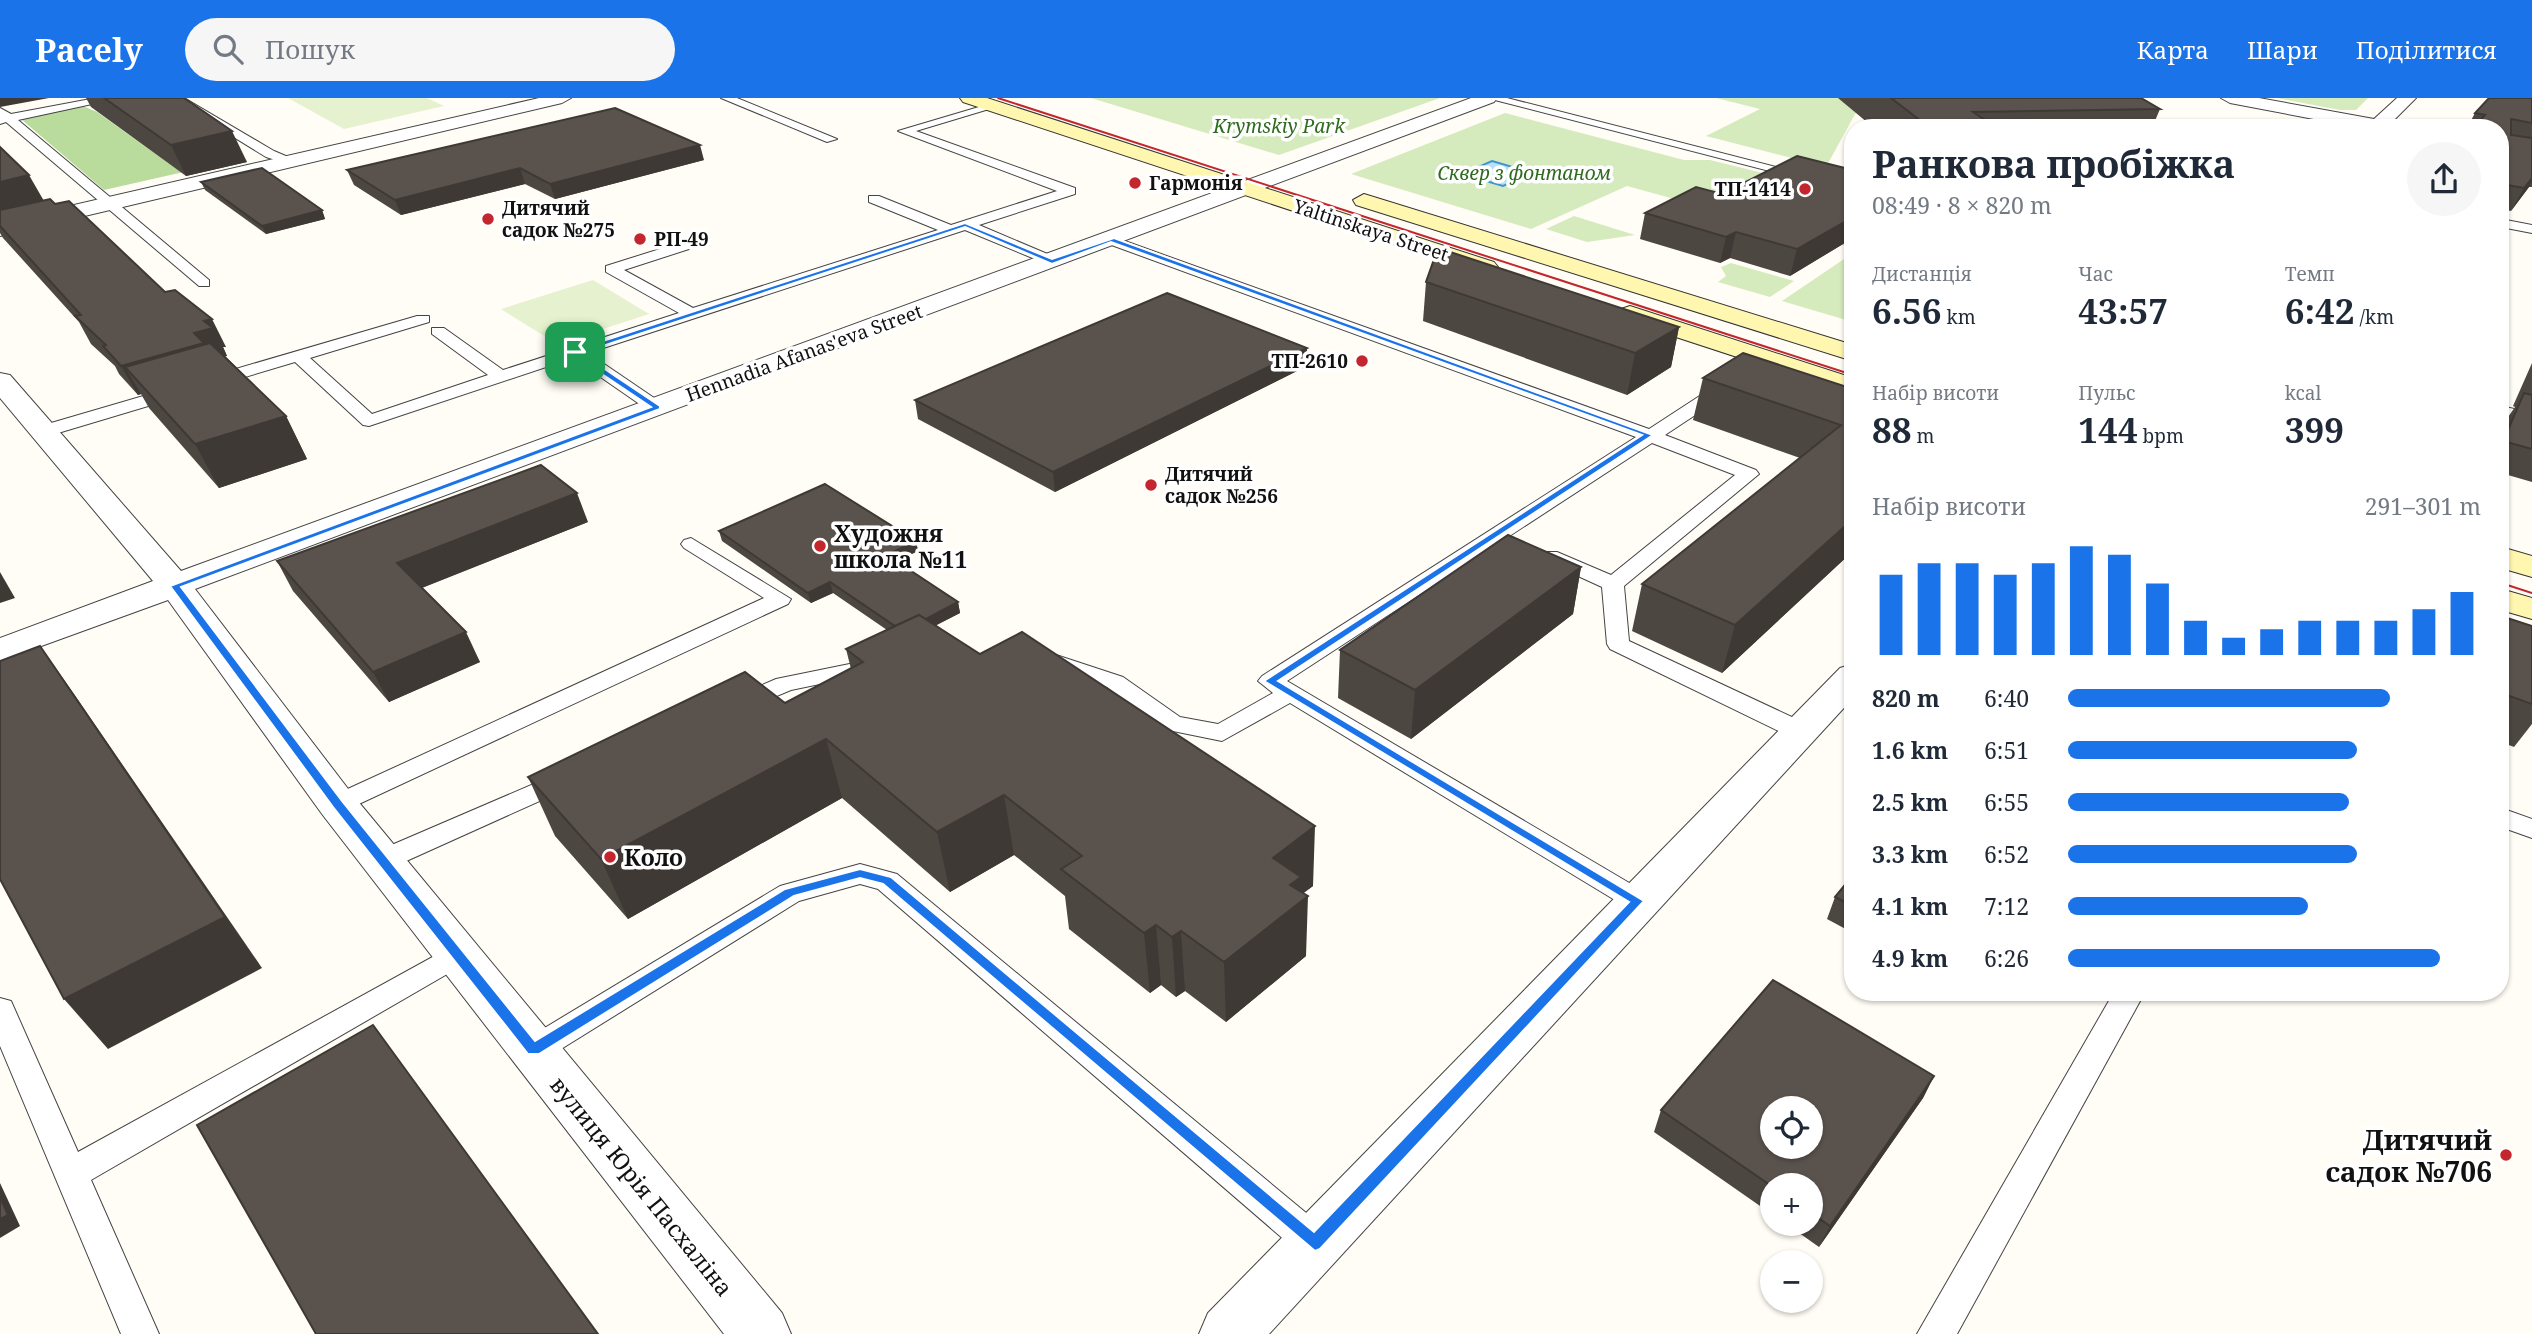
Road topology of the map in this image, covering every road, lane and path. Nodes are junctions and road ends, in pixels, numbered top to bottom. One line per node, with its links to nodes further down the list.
1 (114, 98): 10 (lane)
2 (176, 98): 14 (lane)
3 (562, 98): 14 (street)
4 (727, 98): 13 (lane)
5 (969, 98): 9 (street, Yaltinskaya Street)
6 (1491, 98): 15 (street, Hennadia Afanas'eva Street); 17 (lane)
7 (2230, 98): 11 (street)
8 (2407, 98): 12 (street)
9 (993, 106): 16 (street, Yaltinskaya Street); 23 (lane)
10 (3, 116): 21 (lane)
11 (2340, 119)
12 (2389, 119)
13 (831, 139)
14 (294, 162): 21 (street)
15 (1286, 175): 16 (street, Hennadia Afanas'eva Street); 18 (street, Yaltinskaya Street)
16 (1253, 178): 26 (street, Hennadia Afanas'eva Street); 29 (street, Yaltinskaya Street)
17 (1822, 180)
18 (1314, 184)
19 (1340, 192): 35 (street, Yaltinskaya Street)
20 (874, 199): 23 (lane)
21 (108, 204): 24 (street); 30 (lane)
22 (2509, 225): 25 (lane)
23 (958, 228): 28 (lane); 32 (lane)
24 (0, 229)
25 (2532, 229)
26 (1111, 240): 28 (street, Hennadia Afanas'eva Street); 46 (lane)
27 (684, 246): 32 (lane)
28 (1052, 261): 42 (street, Hennadia Afanas'eva Street)
29 (1509, 275)
30 (204, 283)
31 (1613, 309): 38 (street)
32 (692, 314): 36 (lane)
33 (423, 319): 37 (lane)
34 (438, 331): 39 (lane)
35 (1844, 351)
36 (575, 352): 39 (lane); 42 (lane)
37 (298, 356): 39 (lane); 45 (lane)
38 (1769, 360): 40 (street); 46 (lane)
39 (501, 377)
40 (1844, 384)
41 (3, 389): 45 (street, вулиця Юрія Пасхаліна)
42 (657, 408): 52 (street, Hennadia Afanas'eva Street)
43 (2509, 413): 44 (lane)
44 (2532, 419)
45 (41, 432): 52 (street, вулиця Юрія Пасхаліна)
46 (1649, 435): 47 (lane); 51 (lane)
47 (1497, 533): 51 (lane); 59 (lane)
48 (691, 544): 63 (lane)
49 (2509, 560): 50 (street)
50 (2532, 567)
51 (1613, 584): 61 (lane)
52 (175, 586): 55 (street, Hennadia Afanas'eva Street); 63 (street, вулиця Юрія Пасхаліна)
53 (2509, 602): 54 (street)
54 (2532, 609)
55 (0, 650)
56 (1025, 655): 59 (lane)
57 (902, 660): 60 (lane)
58 (1844, 685): 61 (street)
59 (1290, 693): 67 (lane)
60 (721, 712)
61 (1800, 731): 67 (street)
62 (584, 771): 66 (lane)
63 (337, 804): 66 (street, вулиця Юрія Пасхаліна)
64 (2509, 820): 65 (lane)
65 (2532, 829)
66 (383, 860): 68 (street, вулиця Юрія Пасхаліна)
67 (1638, 901): 73 (street)
68 (458, 954): 71 (street, вулиця Юрія Пасхаліна); 72 (lane)
69 (2125, 1001): 77 (lane)
70 (0, 1010): 72 (lane)
71 (534, 1050): 73 (lane); 75 (street, вулиця Юрія Пасхаліна)
72 (71, 1174): 74 (lane)
73 (1315, 1243): 76 (street)
74 (140, 1334)
75 (761, 1334)
76 (1229, 1334)
77 (1936, 1334)

